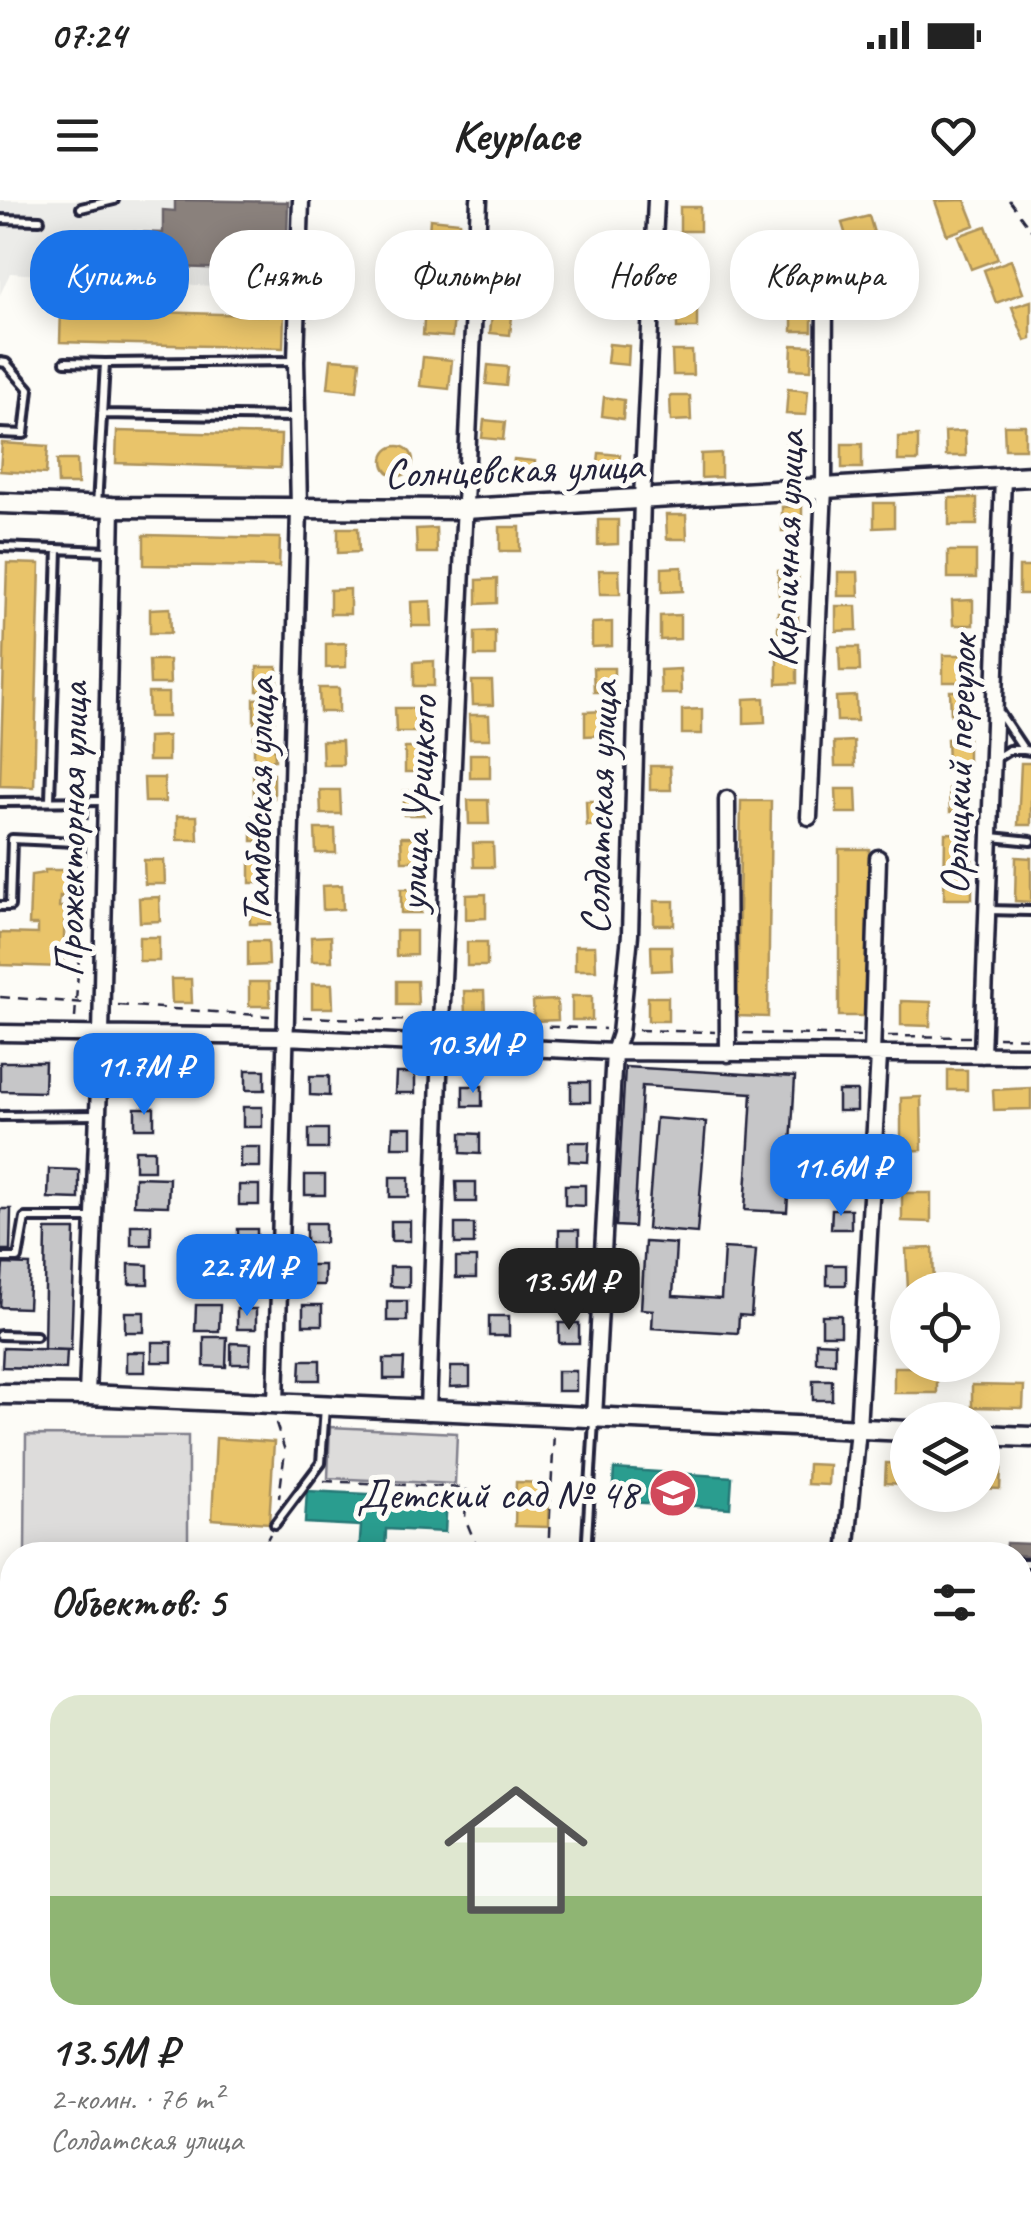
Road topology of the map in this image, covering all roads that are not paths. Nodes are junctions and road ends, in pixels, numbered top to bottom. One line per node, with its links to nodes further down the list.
1 (114, 200): 5 (lane)
2 (301, 200): 9 (street, Тамбовская улица)
3 (479, 200): 22 (street, улица Урицкого)
4 (656, 200): 19 (street, Солдатская улица)
5 (82, 208)
6 (0, 219): 7 (lane)
7 (40, 220)
8 (824, 320): 18 (street, Кирпичная улица)
9 (296, 361): 12 (lane); 14 (street, Тамбовская улица)
10 (0, 362): 15 (lane)
11 (65, 362): 12 (lane)
12 (105, 363): 13 (lane)
13 (102, 414): 14 (lane); 21 (lane)
14 (298, 417): 23 (street, Тамбовская улица)
15 (0, 433)
16 (1031, 476): 17 (street, Солнцевская улица)
17 (1003, 478): 18 (street, Солнцевская улица); 27 (street, Орлицкий переулок)
18 (824, 488): 19 (street, Солнцевская улица); 34 (street, Кирпичная улица)
19 (642, 499): 22 (street, Солнцевская улица); 46 (street, Солдатская улица)
20 (0, 503): 21 (street, Солнцевская улица)
21 (104, 507): 23 (street, Солнцевская улица); 26 (street, Прожекторная улица)
22 (465, 508): 23 (street, Солнцевская улица); 45 (street, улица Урицкого)
23 (299, 509): 44 (street, Тамбовская улица)
24 (0, 547): 25 (lane)
25 (58, 549): 26 (lane); 31 (lane)
26 (112, 552): 32 (street, Прожекторная улица)
27 (994, 706): 28 (lane); 29 (street, Орлицкий переулок)
28 (1028, 750): 29 (lane)
29 (992, 761): 35 (street, Орлицкий переулок)
30 (727, 799): 47 (street)
31 (50, 800): 32 (lane); 33 (lane)
32 (106, 801): 43 (street, Прожекторная улица)
33 (0, 802)
34 (809, 818)
35 (989, 837): 36 (lane); 40 (street, Орлицкий переулок)
36 (1031, 841)
37 (75, 842): 39 (lane)
38 (878, 858): 50 (street)
39 (0, 906)
40 (987, 910): 41 (lane); 48 (street, Орлицкий переулок)
41 (1031, 911)
42 (0, 1033): 43 (street)
43 (101, 1034): 44 (street); 51 (street, Прожекторная улица)
44 (286, 1037): 45 (street); 59 (street, Тамбовская улица)
45 (440, 1046): 46 (street); 61 (street, улица Урицкого)
46 (614, 1052): 47 (street); 62 (street, Солдатская улица)
47 (728, 1054): 50 (street)
48 (982, 1055): 49 (street); 50 (street)
49 (1031, 1055)
50 (875, 1056): 63 (street)
51 (98, 1115): 52 (lane); 53 (street, Прожекторная улица)
52 (0, 1116)
53 (94, 1218): 54 (lane); 58 (street, Прожекторная улица)
54 (0, 1258)
55 (0, 1335): 56 (lane)
56 (36, 1336)
57 (0, 1394): 58 (street)
58 (87, 1395): 59 (street)
59 (276, 1404): 60 (street)
60 (325, 1407): 61 (street); 67 (lane)
61 (428, 1412): 62 (street)
62 (594, 1416): 63 (street); 68 (lane)
63 (858, 1429): 64 (street); 69 (street)
64 (890, 1430)
65 (1000, 1436): 66 (street)
66 (1031, 1437)
67 (275, 1524)
68 (587, 1542)
69 (847, 1542)

